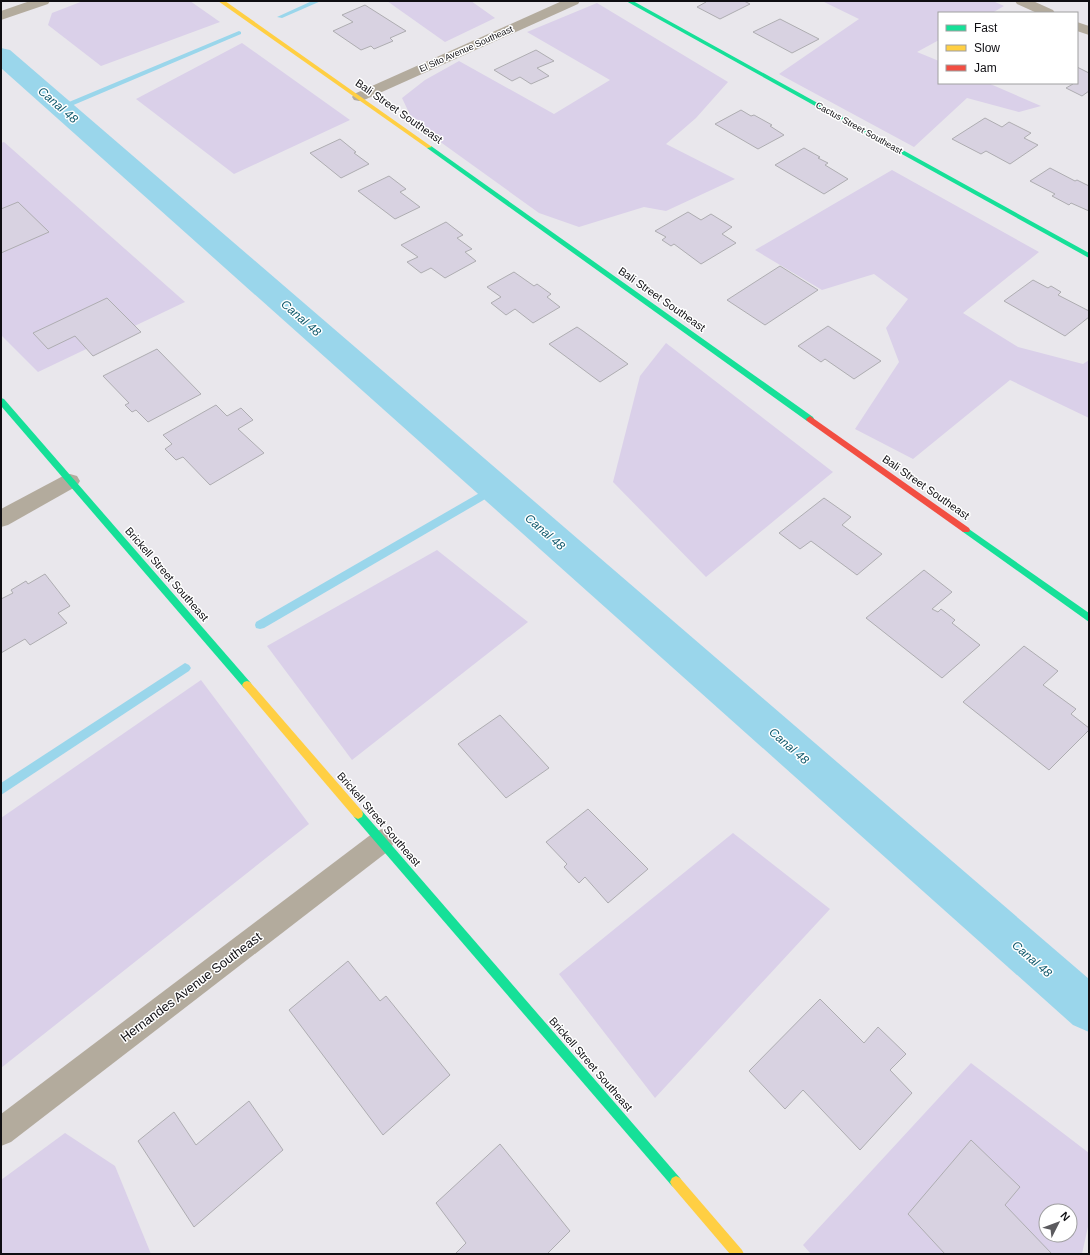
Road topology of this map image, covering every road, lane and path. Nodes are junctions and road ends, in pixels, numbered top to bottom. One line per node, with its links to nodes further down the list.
1 (43, 1): 7 (street)
2 (221, 1): 10 (street, Bali Street Southeast)
3 (573, 1): 10 (street, El Sito Avenue Southeast)
4 (629, 1): 11 (street, Cactus Street Southeast)
5 (1022, 1): 6 (street)
6 (1046, 12)
7 (1, 16)
8 (1078, 26): 9 (street)
9 (1089, 31)
10 (359, 97): 15 (street, Bali Street Southeast)
11 (1089, 256)
12 (1, 401): 13 (street, Brickell Street Southeast)
13 (70, 481): 14 (street); 16 (street, Brickell Street Southeast)
14 (1, 519)
15 (1089, 618)
16 (382, 841): 17 (street, Hernandes Avenue Southeast); 18 (street, Brickell Street Southeast)
17 (1, 1132)
18 (738, 1254)

